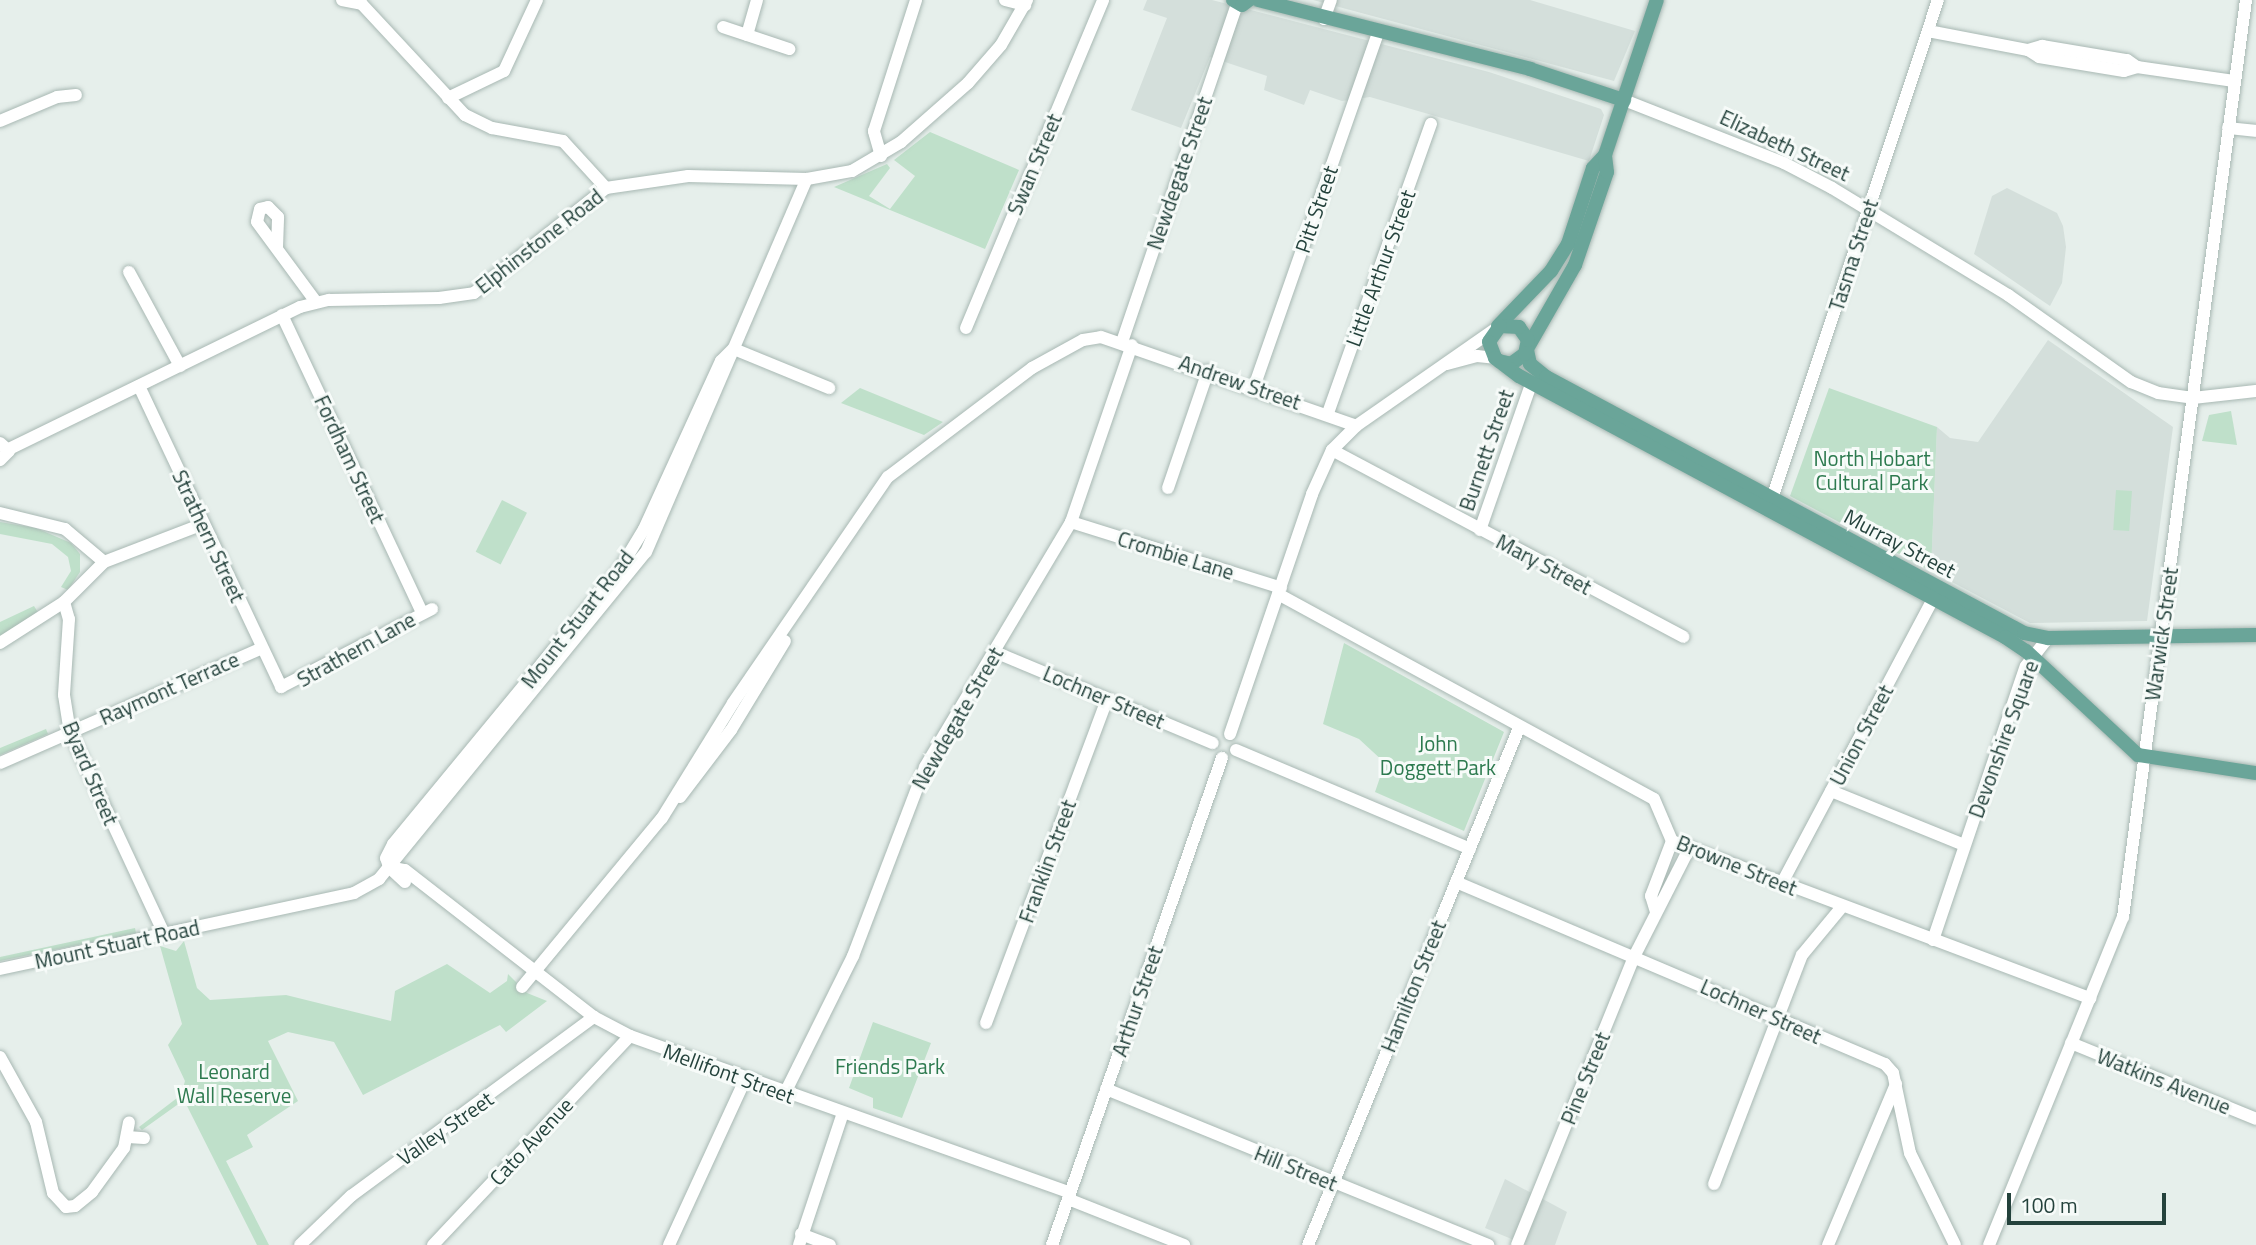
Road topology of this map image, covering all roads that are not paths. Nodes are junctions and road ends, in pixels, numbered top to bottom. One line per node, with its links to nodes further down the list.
1 (342, 0): 13 (street)
2 (537, 0): 23 (street)
3 (757, 0): 19 (street)
4 (916, 0): 30 (street)
5 (1005, 0): 14 (street)
6 (1103, 0): 38 (street, Swan Street)
7 (1258, 0): 15 (main road, Elizabeth Street)
8 (1331, 0): 15 (street)
9 (1657, 0): 24 (main road)
10 (1938, 0): 17 (street, Tasma Street)
11 (2246, 0): 21 (street, Warwick Street)
12 (1240, 1): 40 (street, Newdegate Street)
13 (360, 2): 23 (street)
14 (1026, 2): 30 (street, Elphinstone Road)
15 (1324, 19): 18 (main road, Elizabeth Street)
16 (723, 27): 19 (street)
17 (1928, 31): 21 (street); 33 (street, Tasma Street)
18 (1378, 32): 24 (main road, Elizabeth Street); 49 (street, Pitt Street)
19 (747, 35): 20 (street)
20 (789, 49)
21 (2234, 81): 27 (street, Warwick Street)
22 (76, 95): 25 (street)
23 (448, 98): 32 (street)
24 (1624, 100): 29 (main road); 33 (street, Elizabeth Street)
25 (0, 121)
26 (1431, 124): 53 (street, Little Arthur Street)
27 (2228, 128): 28 (street); 52 (street, Warwick Street)
28 (2256, 131)
29 (1605, 155): 39 (main road); 42 (main road)
30 (881, 156): 31 (street, Elphinstone Road)
31 (807, 179): 32 (street, Elphinstone Road); 41 (street, Mount Stuart Road)
32 (606, 188): 36 (street, Elphinstone Road)
33 (1868, 209): 52 (street, Elizabeth Street); 59 (street, Tasma Street)
34 (277, 248): 36 (street)
35 (129, 272): 45 (street)
36 (316, 302): 37 (street, Elphinstone Road)
37 (282, 316): 45 (street, Elphinstone Road); 68 (street, Fordham Street)
38 (966, 328)
39 (1496, 328): 42 (main road); 43 (main road); 44 (street)
40 (1127, 344): 46 (street, Andrew Street); 61 (street, Newdegate Street); 105 (street, Andrew Street)
41 (734, 349): 50 (street); 93 (street, Mount Stuart Road)
42 (1528, 349): 43 (main road); 59 (main road, Murray Street)
43 (1497, 360): 44 (street); 47 (main road, Murray Street)
44 (1447, 364): 54 (street)
45 (180, 366): 48 (street, Elphinstone Road)
46 (1208, 371): 49 (street, Andrew Street); 58 (street)
47 (1531, 384): 59 (main road, Murray Street); 63 (street, Burnett Street)
48 (139, 386): 55 (street, Elphinstone Road); 62 (street, Strathern Street)
49 (1254, 387): 53 (street, Andrew Street)
50 (829, 388)
51 (2256, 391): 52 (street, Elizabeth Street)
52 (2193, 398): 70 (street, Warwick Street)
53 (1328, 413): 54 (street, Andrew Street)
54 (1356, 426): 56 (street)
55 (4, 446): 57 (street)
56 (1332, 450): 63 (street, Mary Street); 65 (street)
57 (0, 460)
58 (1168, 488)
59 (1770, 505): 66 (main road, Murray Street)
60 (0, 513): 64 (street)
61 (1071, 522): 65 (street, Crombie Lane); 75 (street, Newdegate Street)
62 (203, 524): 64 (street); 74 (street, Strathern Street)
63 (1480, 530): 71 (street, Mary Street)
64 (104, 562): 67 (street)
65 (1280, 591): 79 (street, Browne Street); 81 (street)
66 (1936, 593): 72 (main road, Murray Street); 76 (main road, Murray Street); 88 (street, Union Street)
67 (64, 603): 73 (street); 80 (street, Byard Street)
68 (424, 608): 77 (street, Strathern Lane)
69 (2256, 635): 70 (main road, Murray Street)
70 (2161, 636): 72 (main road, Murray Street); 84 (street, Warwick Street)
71 (1683, 637)
72 (2048, 638): 76 (street, Devonshire Square)
73 (0, 643)
74 (262, 648): 77 (street, Strathern Street); 80 (street, Raymont Terrace)
75 (995, 652): 78 (street, Lochner Street); 117 (street, Newdegate Street)
76 (2031, 656): 84 (main road, Murray Street); 90 (street, Devonshire Square)
77 (281, 687)
78 (1107, 699): 82 (street, Lochner Street); 110 (street, Franklin Street)
79 (1519, 728): 89 (street, Browne Street); 92 (street, Hamilton Street)
80 (70, 732): 86 (street, Raymont Terrace); 101 (street, Byard Street)
81 (1230, 734): 82 (street); 83 (street)
82 (1213, 743): 85 (street)
83 (1236, 750): 85 (street); 92 (street)
84 (2144, 757): 87 (main road); 107 (street, Warwick Street)
85 (1222, 758): 116 (street, Arthur Street)
86 (0, 763)
87 (2256, 773)
88 (1831, 791): 90 (street, Devonshire Square); 96 (street, Union Street)
89 (1672, 841): 91 (street, Browne Street); 100 (street, Pine Street)
90 (1964, 845): 102 (street, Devonshire Square)
91 (1690, 847): 96 (street, Browne Street); 100 (street, Pine Street)
92 (1470, 849): 95 (street, Hamilton Street)
93 (389, 867): 94 (street); 97 (street, Mellifont Street); 98 (street, Mount Stuart Road)
94 (405, 882): 97 (street, Mellifont Street); 98 (street, Mellifont Street)
95 (1456, 882): 103 (street, Lochner Street); 123 (street, Hamilton Street)
96 (1782, 883): 99 (street, Browne Street)
97 (424, 886): 105 (street, Mellifont Street)
98 (366, 888): 101 (street, Mount Stuart Road)
99 (1841, 908): 102 (street, Browne Street); 109 (street)
100 (1656, 912): 103 (street, Pine Street)
101 (164, 934): 104 (street, Mount Stuart Road)
102 (1933, 940): 107 (street, Browne Street)
103 (1635, 955): 109 (street, Lochner Street); 135 (street, Pine Street)
104 (0, 969)
105 (536, 971): 106 (street, Andrew Street); 108 (street, Mellifont Street)
106 (522, 986)
107 (2090, 998): 112 (street, Warwick Street)
108 (594, 1017): 111 (street, Mellifont Street); 127 (street, Valley Street)
109 (1776, 1019): 115 (street, Lochner Street); 124 (street)
110 (986, 1023)
111 (630, 1037): 114 (street, Mellifont Street); 128 (street, Cato Avenue)
112 (2071, 1043): 119 (street, Watkins Avenue); 138 (street, Warwick Street)
113 (0, 1056): 121 (street)
114 (745, 1080): 117 (street, Mellifont Street); 129 (street)
115 (1896, 1084): 136 (street); 137 (street)
116 (1106, 1089): 123 (street, Hill Street); 125 (street, Arthur Street)
117 (785, 1093): 118 (street, Mellifont Street)
118 (844, 1113): 125 (street, Mellifont Street); 126 (street)
119 (2256, 1119)
120 (129, 1122): 121 (street)
121 (128, 1137): 122 (street)
122 (144, 1138)
123 (1333, 1184): 133 (street, Hamilton Street); 134 (street, Hill Street)
124 (1714, 1184)
125 (1069, 1196): 131 (street, Arthur Street); 132 (street, Mellifont Street)
126 (800, 1240): 130 (street)
127 (301, 1245)
128 (432, 1245)
129 (669, 1245)
130 (830, 1245)
131 (1052, 1245)
132 (1184, 1245)
133 (1308, 1245)
134 (1488, 1245)
135 (1517, 1245)
136 (1828, 1245)
137 (1955, 1245)
138 (1989, 1245)

